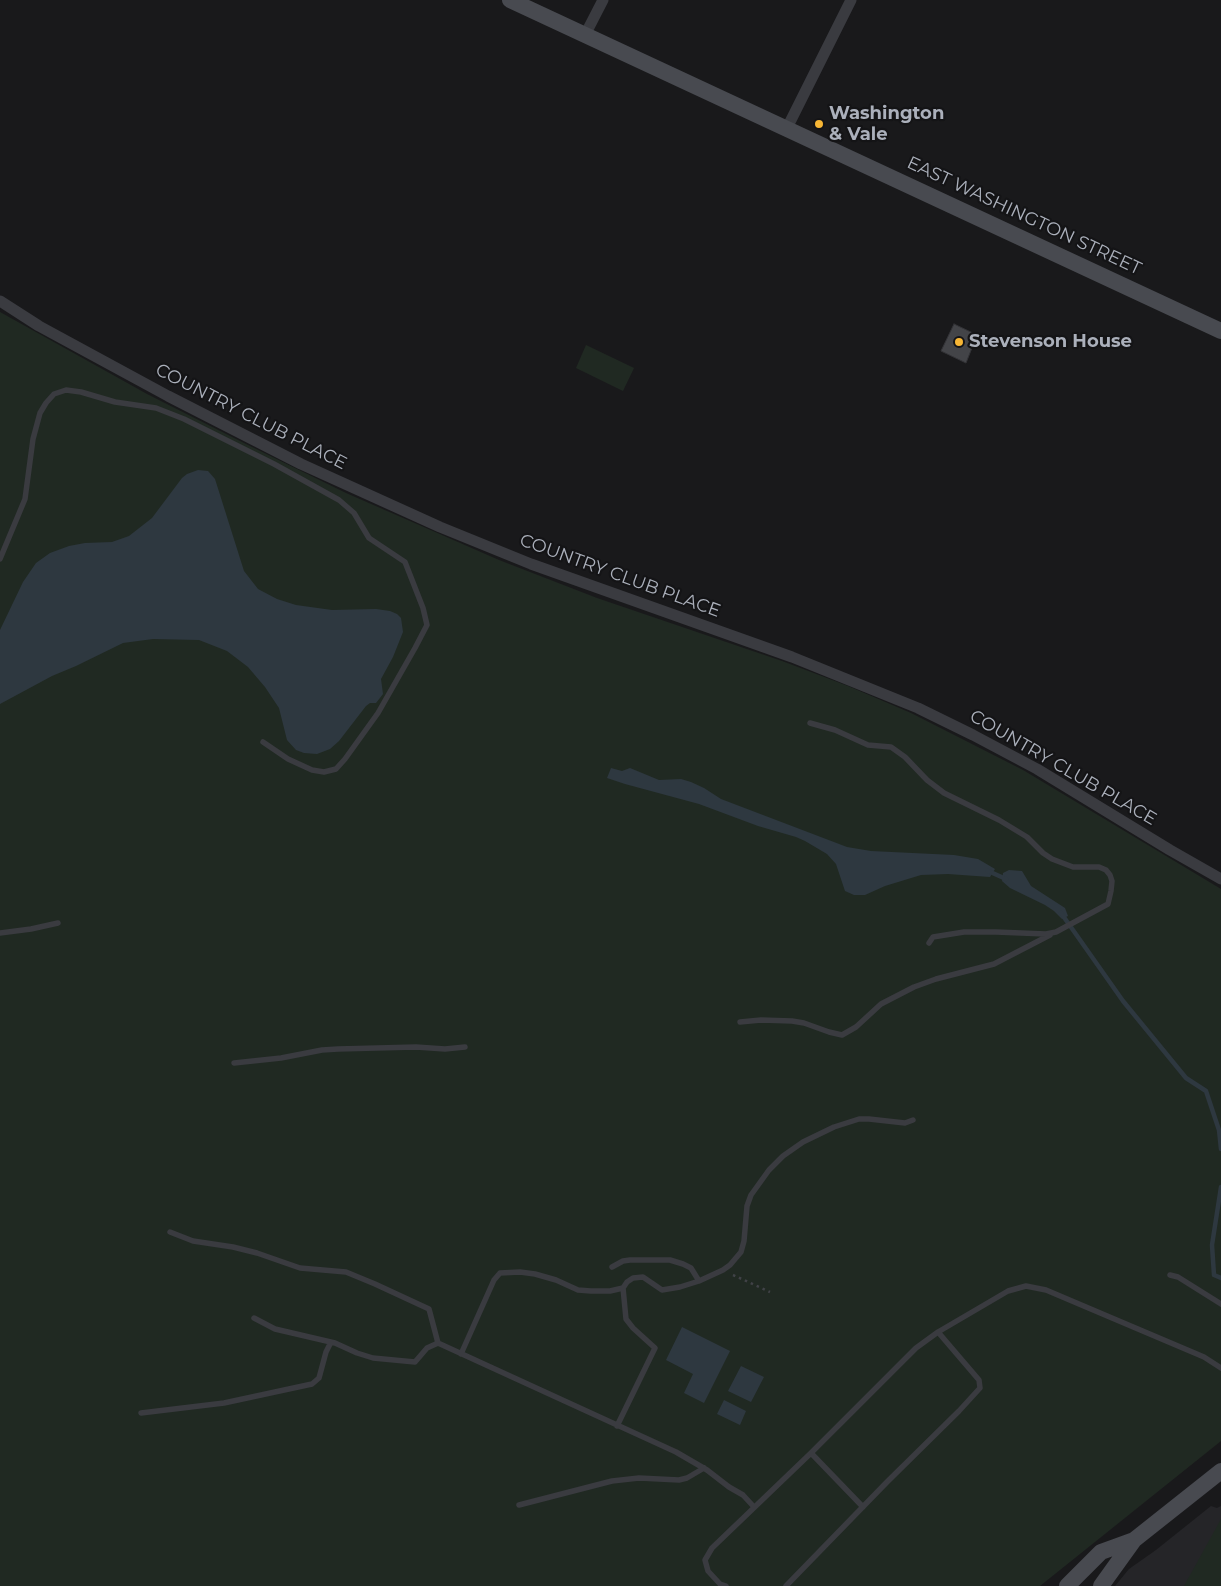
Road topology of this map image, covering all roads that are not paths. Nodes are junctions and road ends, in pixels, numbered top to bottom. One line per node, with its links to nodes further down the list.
1 (510, 0): 4 (main road, EAST WASHINGTON STREET)
2 (602, 0): 4 (street)
3 (851, 0): 5 (street)
4 (585, 35): 5 (main road, EAST WASHINGTON STREET)
5 (787, 128): 7 (main road, EAST WASHINGTON STREET)
6 (2, 303): 11 (street, COUNTRY CLUB PLACE)
7 (1221, 331)
8 (0, 559): 10 (lane)
9 (810, 723): 14 (lane)
10 (263, 742)
11 (1221, 879)
12 (58, 923): 13 (lane)
13 (0, 933)
14 (1054, 933): 15 (lane); 16 (lane)
15 (929, 943)
16 (740, 1022)
17 (465, 1047): 18 (lane)
18 (234, 1062)
19 (913, 1120): 23 (lane)
20 (170, 1232): 29 (lane)
21 (612, 1267): 23 (lane)
22 (1170, 1275): 25 (lane)
23 (699, 1281): 24 (lane)
24 (623, 1288): 30 (lane); 33 (lane)
25 (1221, 1304)
26 (254, 1318): 28 (lane)
27 (938, 1332): 31 (lane); 34 (lane); 39 (lane)
28 (332, 1342): 29 (lane); 32 (lane)
29 (438, 1344): 30 (lane)
30 (461, 1354): 33 (lane)
31 (1221, 1368)
32 (141, 1413)
33 (617, 1426): 35 (lane)
34 (811, 1453): 38 (lane); 39 (lane)
35 (704, 1468): 37 (lane); 38 (lane)
36 (1221, 1471): 40 (main road)
37 (519, 1505)
38 (754, 1507): 41 (lane)
39 (863, 1507): 42 (lane)
40 (1134, 1540): 43 (main road); 44 (main road)
41 (726, 1586)
42 (786, 1586)
43 (1067, 1586)
44 (1101, 1586)

